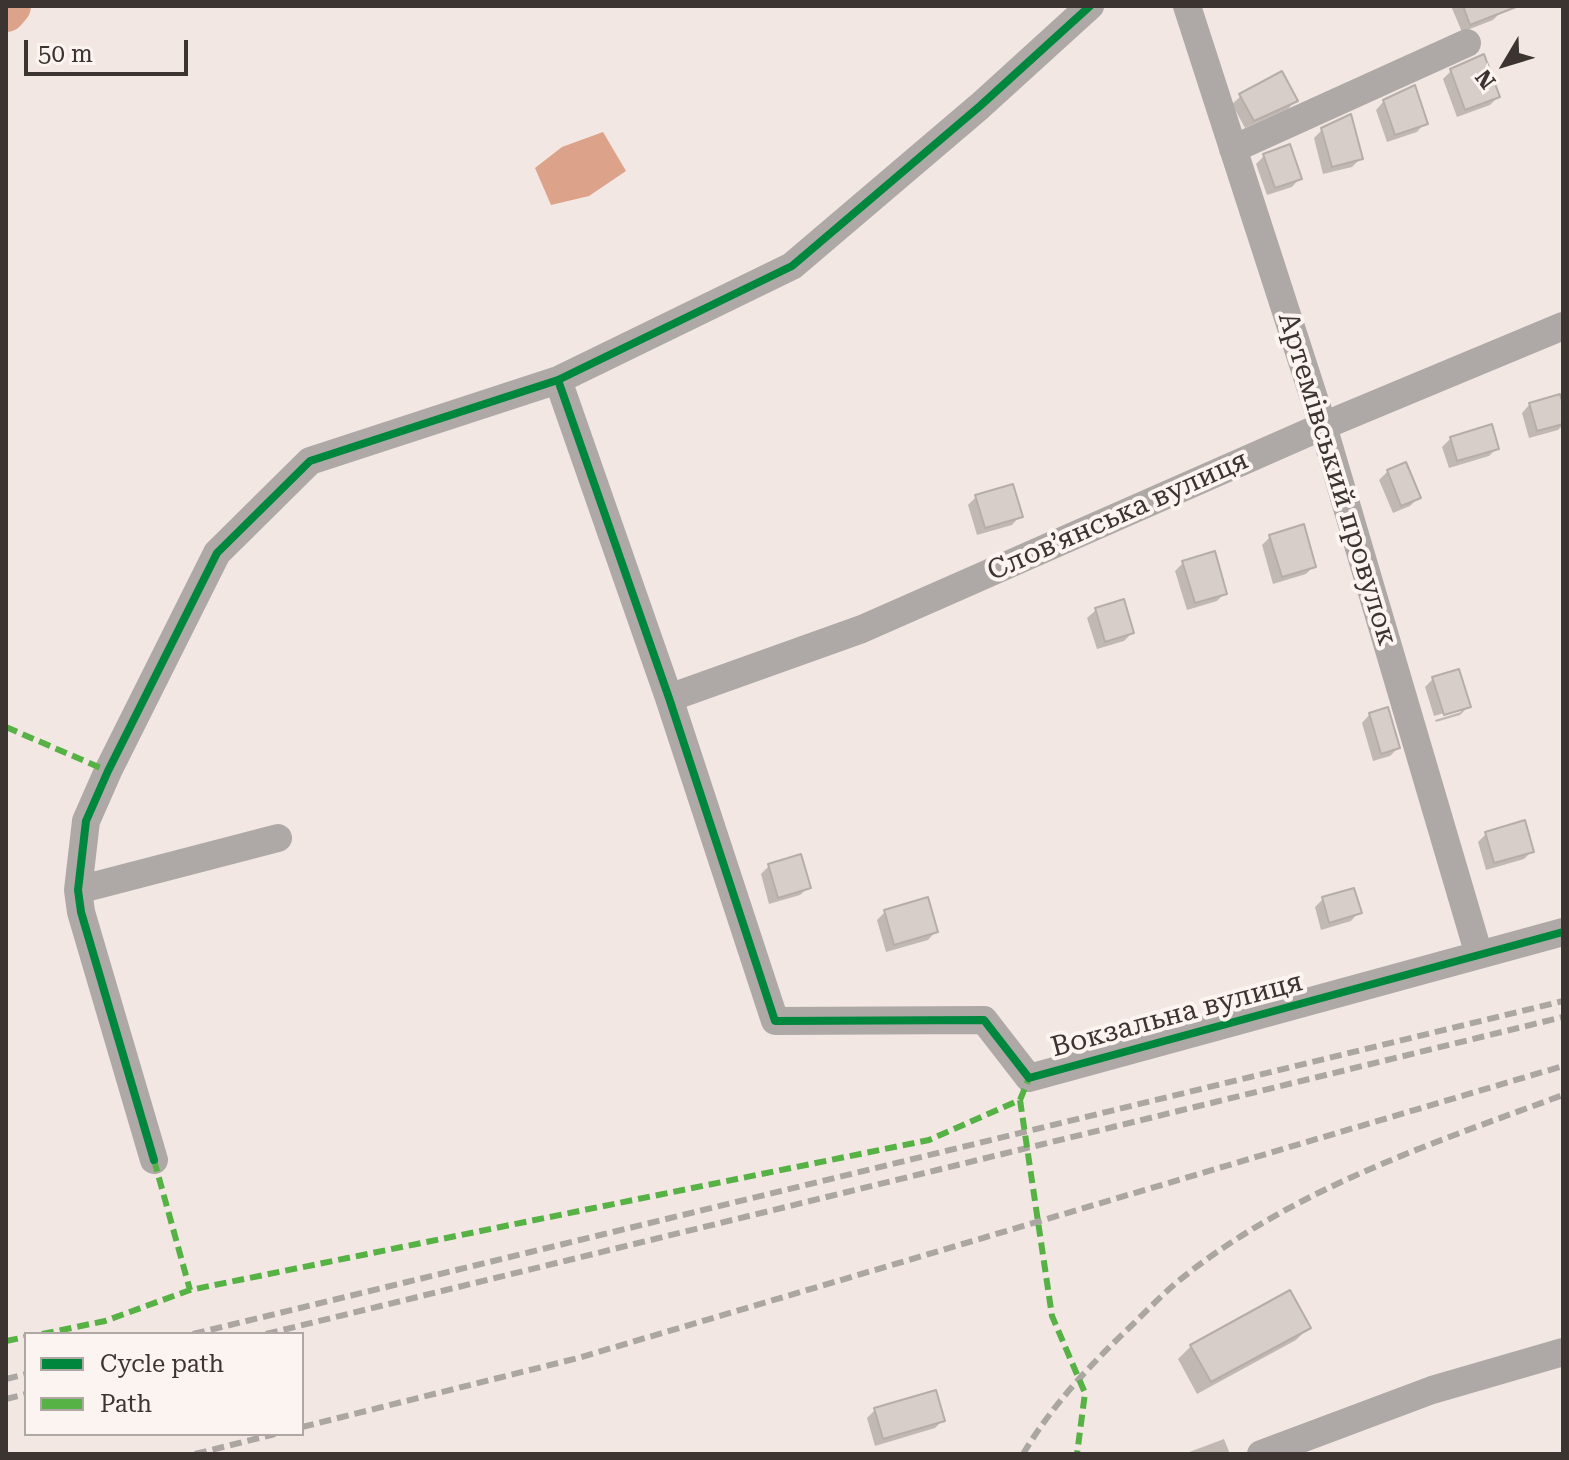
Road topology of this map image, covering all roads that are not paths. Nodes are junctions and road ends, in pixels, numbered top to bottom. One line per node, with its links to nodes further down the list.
1 (1090, 6): 6 (street)
2 (1187, 6): 4 (street, Артемівський провулок)
3 (1467, 43): 4 (street)
4 (1233, 149): 7 (street, Артемівський провулок)
5 (1563, 326): 7 (street, Слов’янська вулиця)
6 (558, 380): 8 (street); 10 (street)
7 (1323, 426): 8 (street, Слов’янська вулиця); 12 (street, Артемівський провулок)
8 (669, 698): 12 (street, Вокзальна вулиця)
9 (278, 838): 10 (street)
10 (78, 890): 13 (street)
11 (1563, 932): 12 (street, Вокзальна вулиця)
12 (1479, 955)
13 (154, 1160)
14 (1563, 1352): 15 (street)
15 (1261, 1454)

